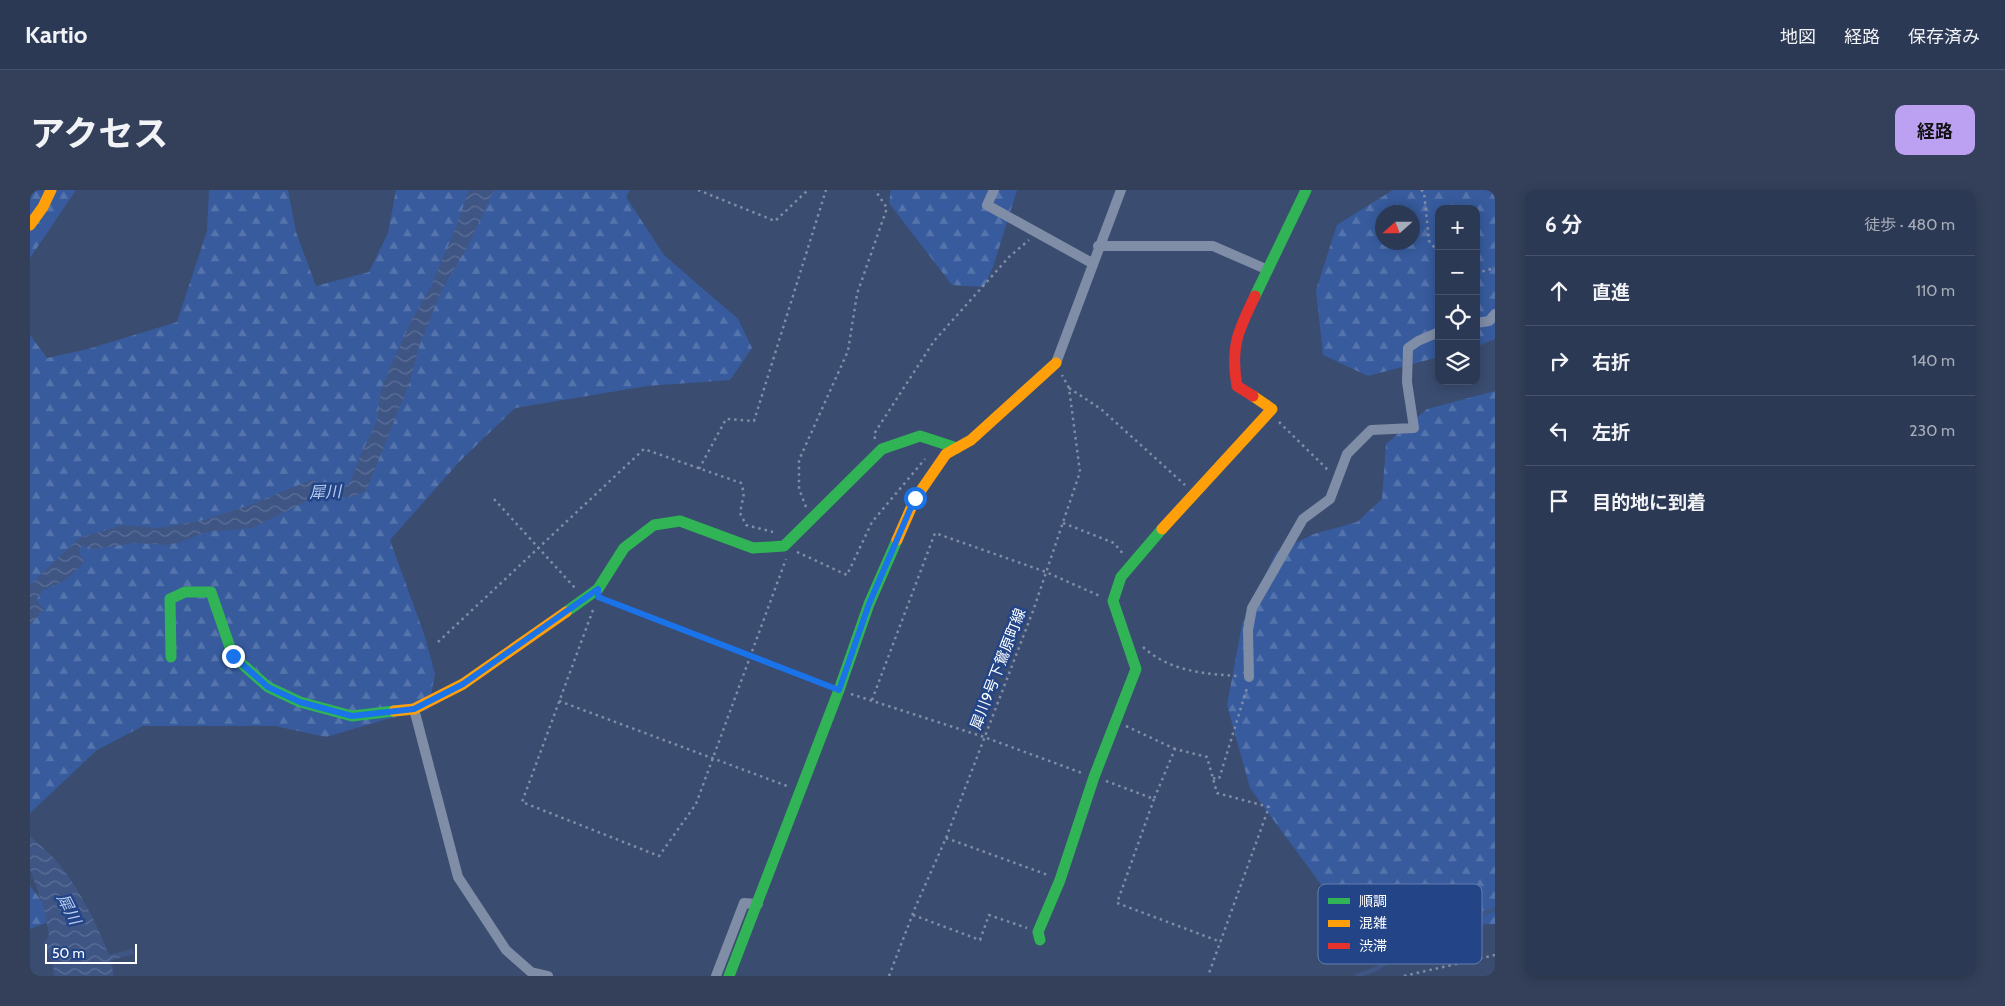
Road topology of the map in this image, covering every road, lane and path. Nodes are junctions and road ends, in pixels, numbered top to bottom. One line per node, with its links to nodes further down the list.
1 (51, 190): 10 (street)
2 (698, 190): 3 (path)
3 (808, 190)
4 (826, 190): 27 (path)
5 (875, 190): 31 (path)
6 (994, 190): 11 (street)
7 (1120, 190): 12 (street)
8 (1306, 190): 16 (street)
9 (1421, 190): 13 (path)
10 (30, 225)
11 (1037, 232): 14 (street); 25 (path)
12 (1098, 246): 14 (street); 16 (street)
13 (1436, 250)
14 (1092, 263): 21 (street)
15 (1495, 268): 17 (path)
16 (1268, 270): 23 (street)
17 (1480, 273)
18 (1495, 314): 19 (street)
19 (1480, 323)
20 (1435, 334): 28 (street)
21 (1056, 363): 22 (path, 犀川9号下鴛原町線); 24 (street)
22 (1069, 388): 29 (path); 32 (path, 犀川9号下鴛原町線)
23 (1269, 412): 28 (path); 29 (street)
24 (957, 448): 25 (street); 46 (street)
25 (879, 452): 31 (street)
26 (929, 454): 34 (path)
27 (699, 469): 33 (path); 35 (path)
28 (1338, 480): 45 (street)
29 (1193, 493): 36 (street)
30 (494, 499): 35 (path)
31 (811, 520): 34 (street)
32 (1063, 523): 36 (path); 37 (path, 犀川9号下鴛原町線)
33 (773, 532)
34 (784, 546): 38 (street); 43 (path)
35 (540, 547): 39 (path); 41 (path)
36 (1131, 564): 40 (street)
37 (1046, 572): 40 (path); 47 (path); 51 (path, 犀川9号下鴛原町線)
38 (598, 593): 39 (street); 43 (path); 48 (path)
39 (584, 599): 49 (street)
40 (1113, 601): 50 (street)
41 (438, 642)
42 (1140, 645): 45 (path)
43 (751, 655): 46 (path); 48 (path)
44 (171, 657): 49 (street)
45 (1249, 677): 54 (path)
46 (839, 690): 47 (path); 55 (street)
47 (872, 700): 51 (path)
48 (559, 701): 55 (path)
49 (414, 709): 66 (street)
50 (1116, 722): 52 (path); 53 (street)
51 (984, 737): 53 (path); 57 (path, 犀川9号下鴛原町線)
52 (1175, 749): 54 (path); 56 (path)
53 (1094, 777): 56 (path); 58 (street)
54 (1213, 778): 62 (path)
55 (800, 790): 59 (street)
56 (1154, 799): 62 (path)
57 (946, 838): 58 (path); 60 (path, 犀川9号下鴛原町線)
58 (1060, 880): 61 (street)
59 (757, 907): 67 (street); 68 (street)
60 (913, 915): 61 (path); 69 (path, 犀川9号下鴛原町線)
61 (1039, 936)
62 (1221, 942): 70 (path)
63 (1495, 955): 64 (path)
64 (1482, 958)
65 (1456, 964): 71 (path)
66 (548, 976)
67 (716, 976)
68 (729, 976)
69 (889, 976)
70 (1208, 976)
71 (1404, 976)

